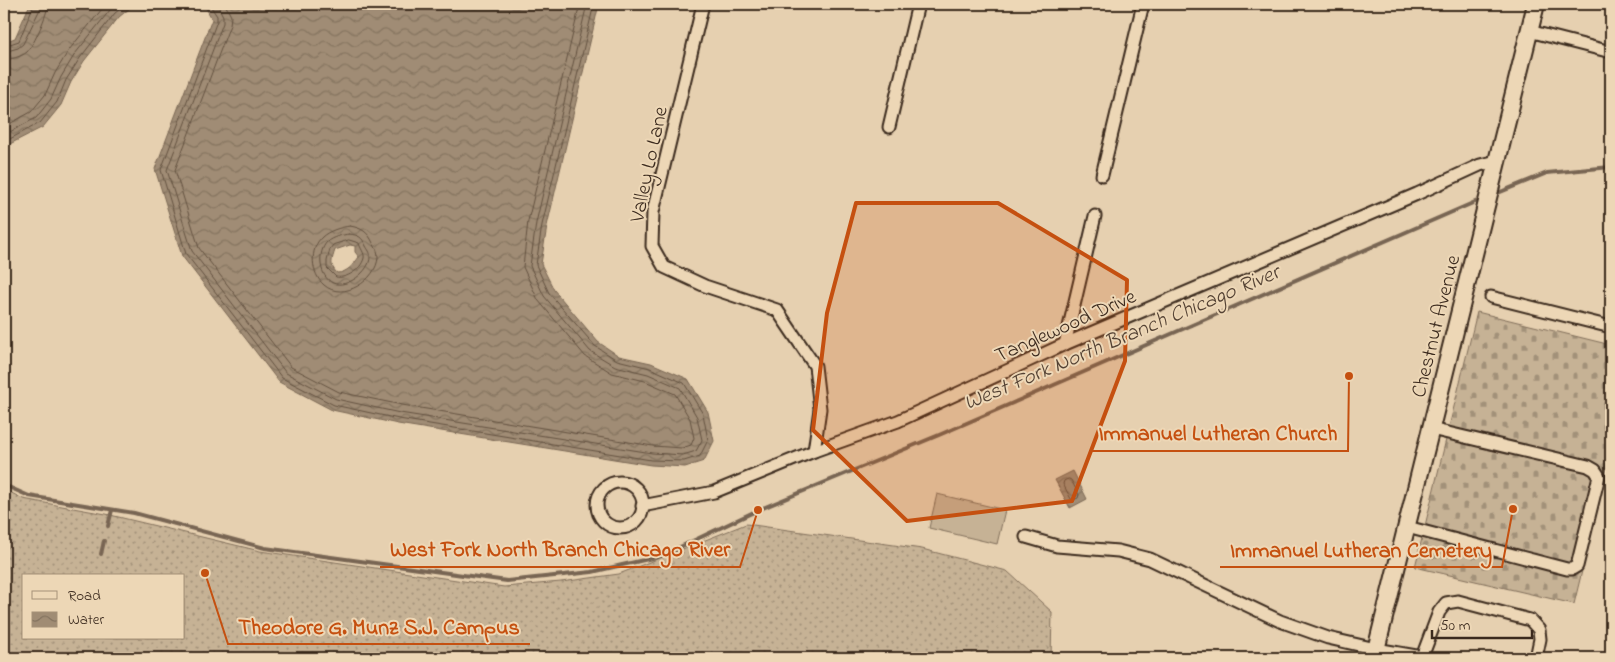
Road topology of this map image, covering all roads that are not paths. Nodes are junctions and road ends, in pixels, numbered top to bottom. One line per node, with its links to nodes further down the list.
1 (702, 4): 15 (street, Valley Lo Lane)
2 (918, 4): 7 (street)
3 (1143, 4): 9 (street)
4 (1536, 4): 5 (street, Chestnut Avenue)
5 (1529, 32): 6 (street); 8 (street, Chestnut Avenue)
6 (1611, 52)
7 (889, 127)
8 (1497, 160): 13 (street, Tanglewood Drive); 14 (street, Chestnut Avenue)
9 (1102, 175)
10 (1095, 216): 13 (street)
11 (1491, 297): 12 (street)
12 (1611, 327)
13 (1064, 344): 15 (street, Tanglewood Drive)
14 (1431, 429): 17 (street, Chestnut Avenue); 17 (street)
15 (814, 450): 16 (street, Tanglewood Drive)
16 (642, 506): 16 (street)
17 (1407, 527): 19 (street, Chestnut Avenue)
18 (1026, 536): 19 (street)
19 (1375, 654): 20 (street)
20 (1421, 658): 21 (street)
21 (1536, 658)

